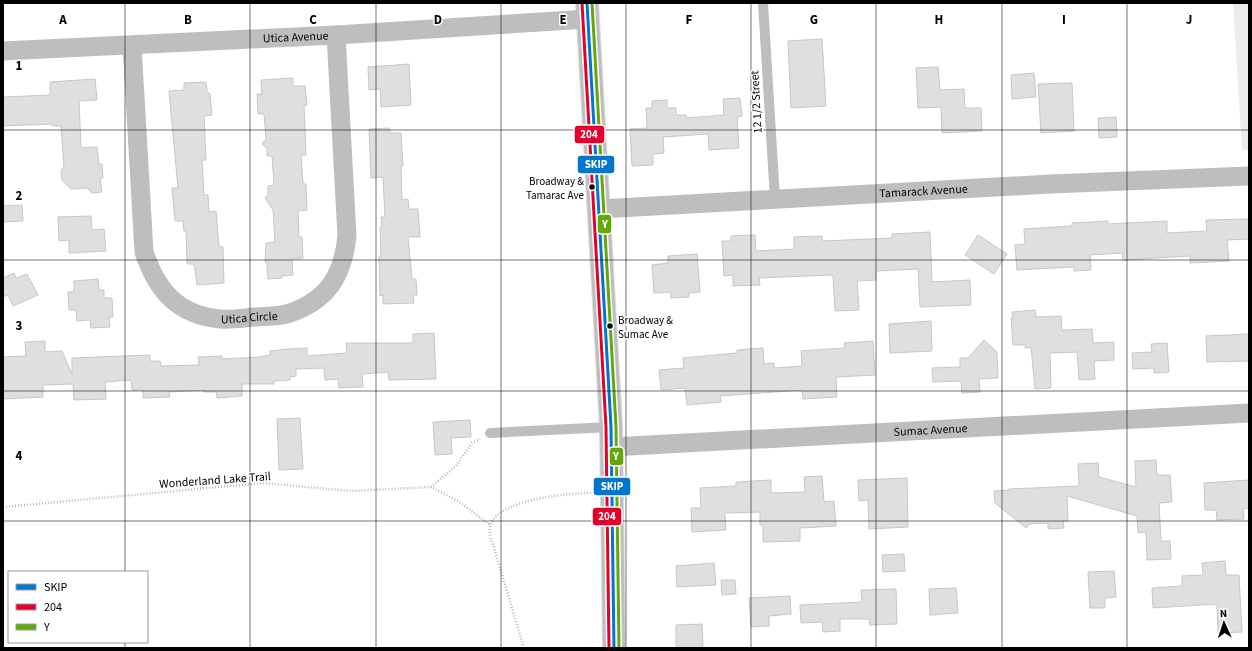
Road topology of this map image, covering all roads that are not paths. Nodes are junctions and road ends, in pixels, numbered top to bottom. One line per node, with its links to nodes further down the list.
1 (763, 3): 7 (lane, 12 1/2 Street)
2 (587, 11): 3 (street, Utica Avenue); 8 (main road)
3 (336, 35): 4 (street, Utica Avenue); 4 (street, Utica Circle)
4 (132, 45): 5 (street, Utica Avenue)
5 (3, 51)
6 (1249, 176): 7 (street, Tamarack Avenue)
7 (775, 199): 8 (street, Tamarack Avenue)
8 (599, 209): 11 (main road)
9 (1249, 413): 11 (street, Sumac Avenue)
10 (490, 433): 11 (lane)
11 (611, 437): 12 (main road)
12 (614, 648)

